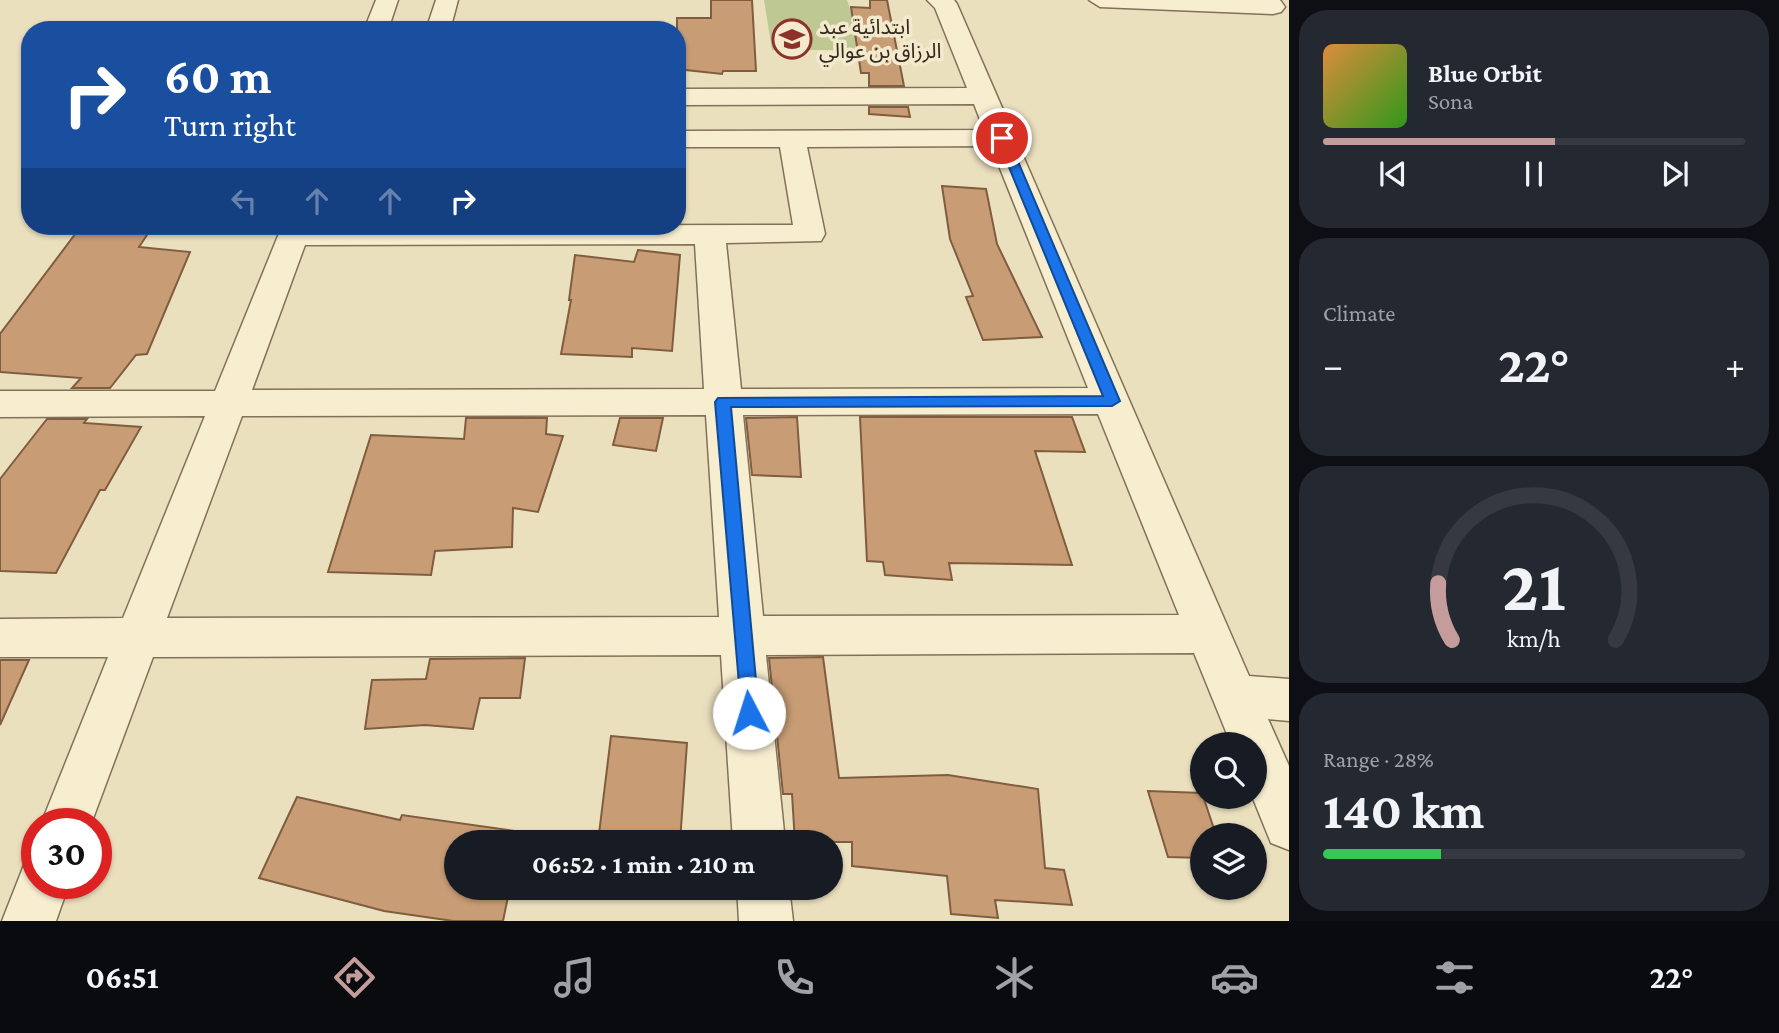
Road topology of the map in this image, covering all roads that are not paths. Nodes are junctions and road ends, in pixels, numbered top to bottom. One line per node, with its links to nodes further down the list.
1 (387, 0): 6 (street)
2 (447, 0): 7 (street)
3 (938, 0): 8 (street)
4 (1100, 0): 5 (street)
5 (1268, 0)
6 (379, 21)
7 (441, 21)
8 (984, 96): 10 (street); 12 (street)
9 (686, 97): 10 (street)
10 (828, 97): 11 (street)
11 (838, 138): 12 (street); 14 (street)
12 (1002, 138): 18 (street)
13 (686, 139): 14 (street)
14 (792, 139): 16 (street)
15 (686, 233): 16 (street)
16 (710, 234): 19 (street)
17 (293, 235): 21 (street)
18 (1112, 401): 19 (street); 22 (street)
19 (723, 402): 21 (street); 23 (street)
20 (0, 404): 21 (street)
21 (228, 404): 25 (street)
22 (1209, 634): 23 (street); 26 (street)
23 (743, 635): 25 (street); 30 (street)
24 (0, 638): 25 (street)
25 (138, 638): 28 (street)
26 (1234, 695): 27 (street); 29 (street)
27 (1289, 700)
28 (72, 808)
29 (1289, 825)
30 (758, 830)
31 (37, 899): 33 (street)
32 (764, 900): 34 (street)
33 (29, 921)
34 (766, 921)

